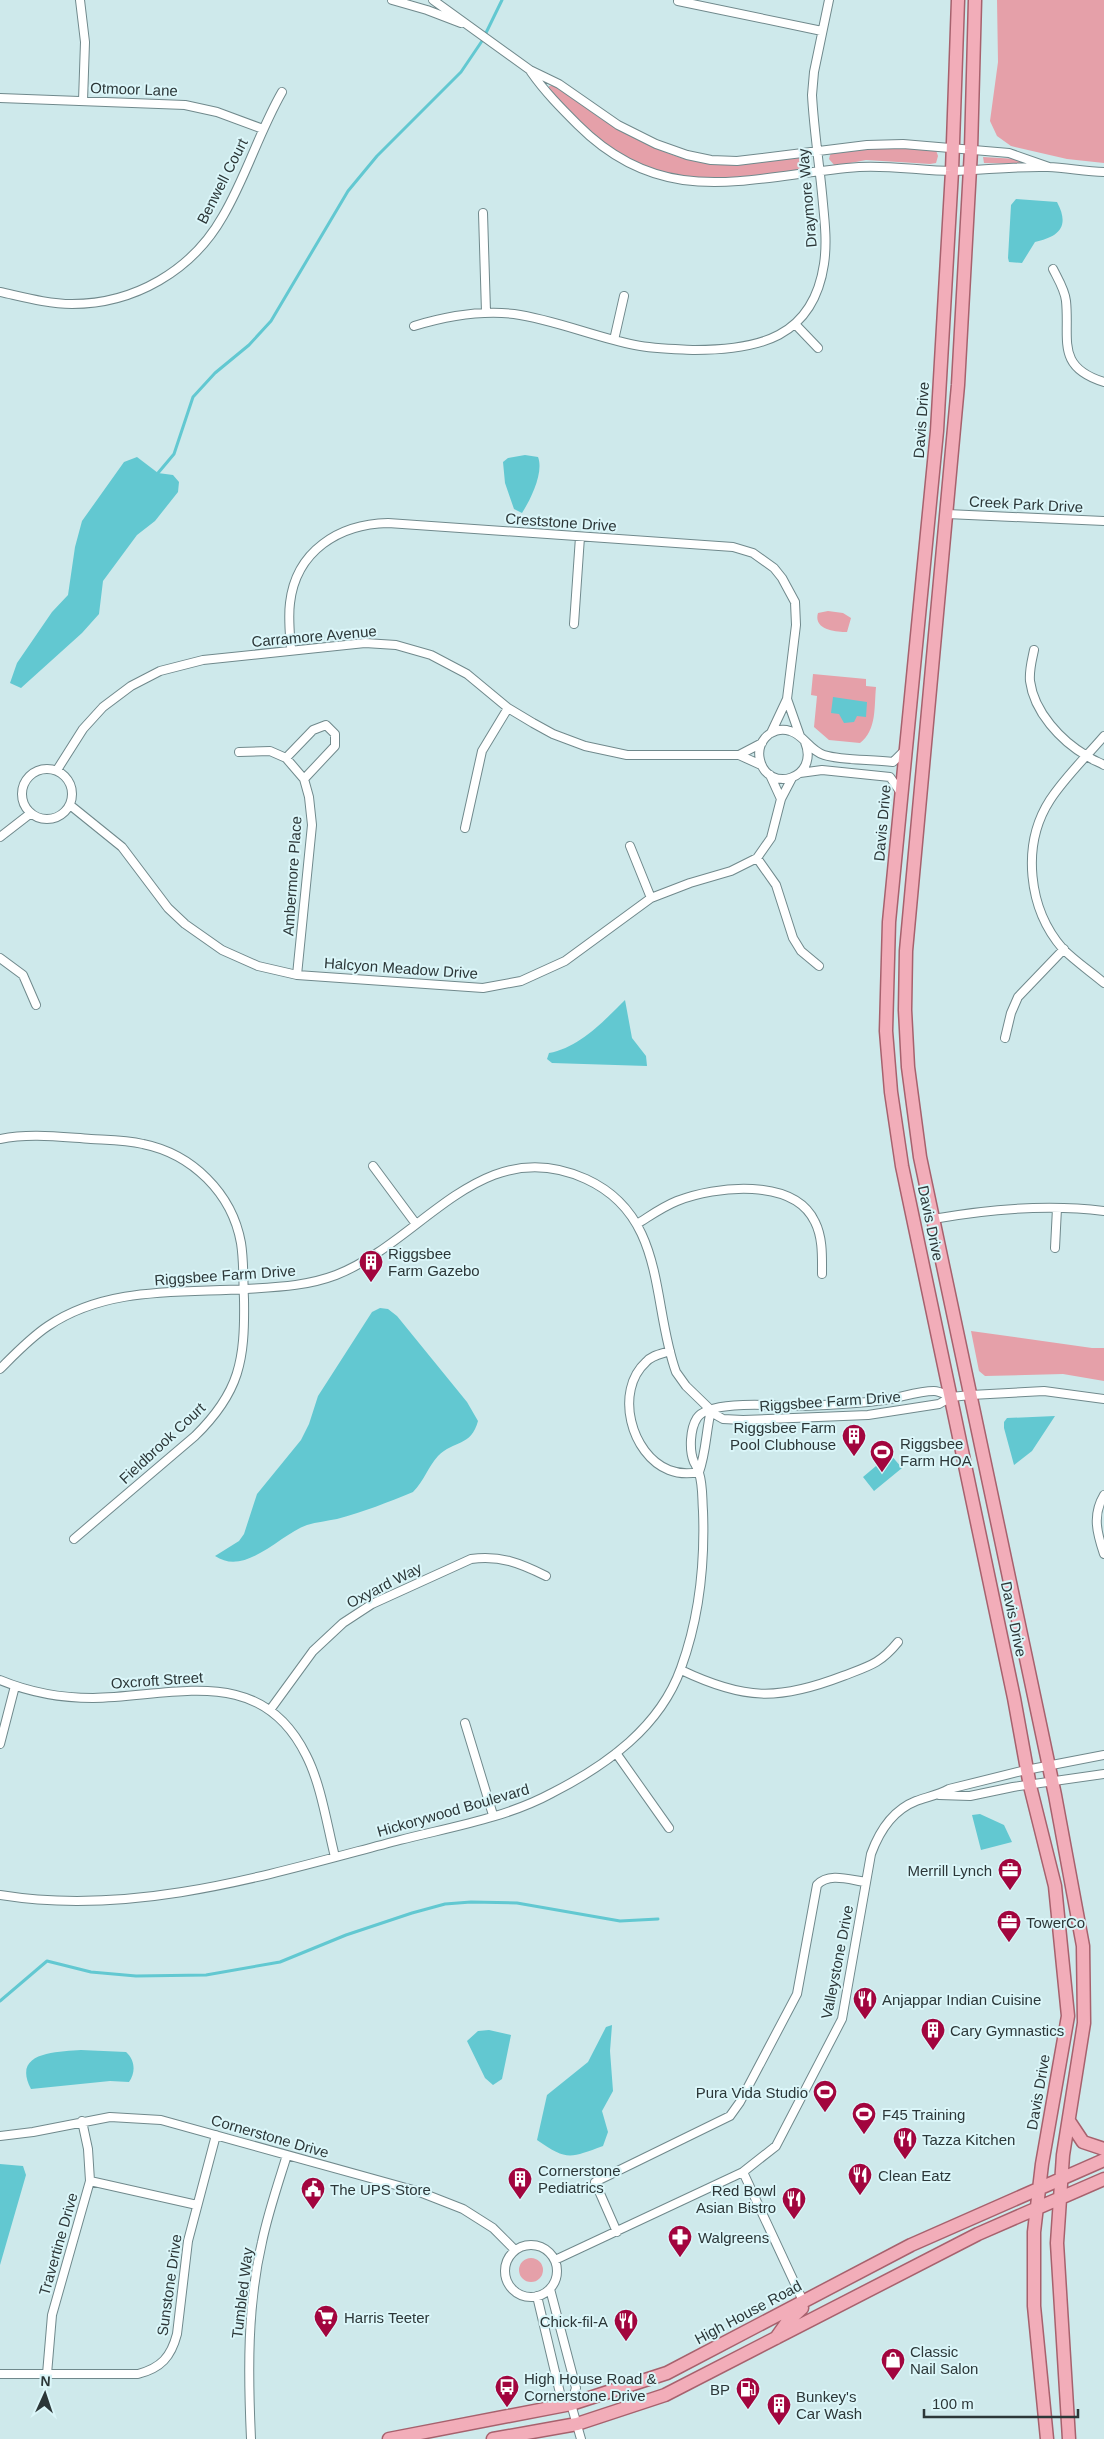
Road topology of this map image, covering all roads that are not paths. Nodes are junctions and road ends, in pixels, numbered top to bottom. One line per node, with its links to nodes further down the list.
1 (80, 0): 13 (street)
2 (392, 0): 8 (street)
3 (433, 0): 8 (street)
4 (829, 0): 9 (street, Draymore Way)
5 (958, 0): 15 (main road, Davis Drive)
6 (975, 0): 16 (main road, Davis Drive)
7 (678, 1): 9 (street)
8 (475, 29): 10 (street)
9 (822, 31): 17 (street, Draymore Way)
10 (530, 70): 17 (street); 22 (street)
11 (282, 92): 14 (street, Benwell Court)
12 (0, 98): 13 (street, Otmoor Lane)
13 (83, 101): 14 (street, Otmoor Lane)
14 (263, 129): 25 (street, Benwell Court)
15 (953, 148): 16 (street); 17 (street); 20 (main road, Davis Drive)
16 (971, 150): 18 (street); 19 (main road, Davis Drive)
17 (817, 152): 22 (street, Draymore Way)
18 (1049, 167): 19 (street); 21 (street)
19 (970, 170): 20 (street); 33 (main road, Davis Drive)
20 (952, 171): 22 (street); 45 (main road, Davis Drive)
21 (1104, 172)
22 (820, 173): 28 (street, Draymore Way)
23 (483, 213): 27 (street)
24 (1053, 269): 32 (street)
25 (0, 292)
26 (624, 296): 30 (street)
27 (486, 312): 29 (street, Draymore Way); 30 (street, Draymore Way)
28 (795, 324): 30 (street, Draymore Way); 31 (street)
29 (414, 326)
30 (614, 340)
31 (818, 348)
32 (1104, 382)
33 (947, 514): 34 (street, Creek Park Drive); 77 (main road, Davis Drive)
34 (1104, 521)
35 (580, 537): 36 (street); 37 (street, Creststone Drive); 39 (street, Creststone Drive)
36 (574, 624)
37 (291, 650): 40 (street, Carramore Avenue); 52 (street, Carramore Avenue)
38 (1034, 650): 48 (street)
39 (787, 699): 41 (street, Creststone Drive); 43 (street, Creststone Drive)
40 (508, 708): 47 (street, Carramore Avenue); 61 (street)
41 (771, 733): 43 (street); 44 (street, Carramore Avenue)
42 (1104, 736): 48 (street)
43 (803, 739): 45 (street); 53 (street)
44 (762, 743): 47 (street, Carramore Avenue); 50 (street)
45 (905, 750): 57 (main road, Davis Drive)
46 (239, 752): 49 (street)
47 (739, 755): 50 (street, Carramore Avenue)
48 (1086, 756): 51 (street); 66 (street)
49 (286, 758): 56 (street, Ambermore Place); 56 (street)
50 (761, 765): 54 (street, Carramore Avenue)
51 (1104, 765)
52 (57, 770): 59 (street); 60 (street)
53 (800, 773): 55 (street); 57 (street)
54 (770, 775): 55 (street); 58 (street)
55 (792, 778): 58 (street, Halcyon Meadow Drive)
56 (304, 779): 69 (street, Ambermore Place)
57 (901, 793): 86 (main road, Davis Drive)
58 (781, 799): 64 (street, Halcyon Meadow Drive)
59 (70, 805): 60 (street); 69 (street, Halcyon Meadow Drive)
60 (30, 813): 62 (street)
61 (465, 828)
62 (0, 837)
63 (630, 846): 65 (street)
64 (757, 858): 65 (street, Halcyon Meadow Drive); 68 (street)
65 (651, 898): 69 (street, Halcyon Meadow Drive)
66 (1064, 949): 70 (street); 72 (street)
67 (0, 958): 71 (street)
68 (819, 966)
69 (297, 975)
70 (1104, 983)
71 (36, 1005)
72 (1005, 1038)
73 (0, 1139): 82 (street, Fieldbrook Court)
74 (373, 1166): 78 (street)
75 (1057, 1208): 76 (street); 77 (street); 80 (street)
76 (1104, 1210)
77 (933, 1219): 85 (main road, Davis Drive)
78 (416, 1224): 79 (street, Riggsbee Farm Drive); 82 (street, Riggsbee Farm Drive)
79 (637, 1224): 81 (street); 83 (street, Riggsbee Farm Drive)
80 (1055, 1248)
81 (822, 1274)
82 (243, 1289): 84 (street, Riggsbee Farm Drive); 91 (street, Fieldbrook Court)
83 (670, 1351): 88 (street, Riggsbee Farm Drive); 89 (street)
84 (0, 1369)
85 (971, 1395): 86 (street, Riggsbee Farm Drive); 87 (street, Riggsbee Farm Drive); 103 (main road, Davis Drive)
86 (951, 1397): 88 (street, Riggsbee Farm Drive); 88 (street, Riggsbee Farm Drive); 104 (main road, Davis Drive)
87 (1104, 1399)
88 (711, 1410): 89 (street); 89 (street, Hickorywood Boulevard)
89 (699, 1472): 95 (street, Hickorywood Boulevard)
90 (1104, 1495): 92 (street)
91 (74, 1539)
92 (1104, 1554)
93 (546, 1576): 98 (street, Oxyard Way)
94 (898, 1642): 95 (street)
95 (680, 1670): 101 (street, Hickorywood Boulevard)
96 (0, 1680): 97 (street, Oxcroft Street)
97 (16, 1686): 98 (street, Oxcroft Street); 100 (street)
98 (270, 1710): 111 (street, Oxcroft Street)
99 (465, 1723): 109 (street)
100 (0, 1744)
101 (616, 1753): 109 (street, Hickorywood Boulevard); 110 (street)
102 (1104, 1755): 103 (street, Valleystone Drive)
103 (1048, 1766): 104 (street, Valleystone Drive); 106 (main road, Davis Drive)
104 (1026, 1770): 107 (main road, Davis Drive); 108 (street, Valleystone Drive)
105 (1104, 1774): 106 (street, Valleystone Drive)
106 (1052, 1782): 107 (street, Valleystone Drive); 115 (main road, Davis Drive)
107 (1030, 1786): 108 (street, Valleystone Drive); 125 (main road, Davis Drive)
108 (939, 1795): 112 (street, Valleystone Drive)
109 (493, 1816): 111 (street, Hickorywood Boulevard)
110 (669, 1828)
111 (336, 1857): 113 (street, Hickorywood Boulevard)
112 (866, 1882): 121 (street, Valleystone Drive); 129 (street)
113 (0, 1895)
114 (82, 2121): 116 (street, Cornerstone Drive); 117 (street, Cornerstone Drive); 124 (street, Travertine Drive)
115 (1069, 2121): 118 (main road); 122 (main road, Davis Drive)
116 (216, 2134): 119 (street, Cornerstone Drive); 127 (street, Sunstone Drive)
117 (0, 2136)
118 (1104, 2149)
119 (287, 2155): 130 (street, Cornerstone Drive); 140 (street, Tumbled Way)
120 (1104, 2160): 122 (main road, High House Road)
121 (743, 2172): 129 (street, Valleystone Drive); 134 (street)
122 (1062, 2178): 125 (main road, High House Road); 126 (main road, Davis Drive)
123 (1104, 2179): 126 (main road)
124 (90, 2181): 127 (street); 137 (street, Travertine Drive)
125 (1038, 2188): 128 (main road, Davis Drive); 134 (main road, High House Road)
126 (1059, 2197): 128 (main road); 145 (main road, Davis Drive)
127 (197, 2205): 137 (street, Sunstone Drive)
128 (1036, 2208): 135 (main road); 144 (main road, Davis Drive)
129 (617, 2232): 131 (street, Valleystone Drive)
130 (515, 2250): 131 (street); 133 (street)
131 (555, 2260): 132 (street)
132 (550, 2289): 133 (street); 138 (street)
133 (537, 2296): 138 (street)
134 (803, 2301): 135 (main road); 138 (main road, High House Road)
135 (775, 2340): 139 (main road)
136 (0, 2374): 137 (street, Sunstone Drive)
137 (47, 2374)
138 (572, 2404): 139 (street); 141 (main road, High House Road)
139 (577, 2424): 142 (main road); 143 (street)
140 (251, 2439)
141 (389, 2439)
142 (493, 2439)
143 (581, 2439)
144 (1047, 2439)
145 (1069, 2439)

